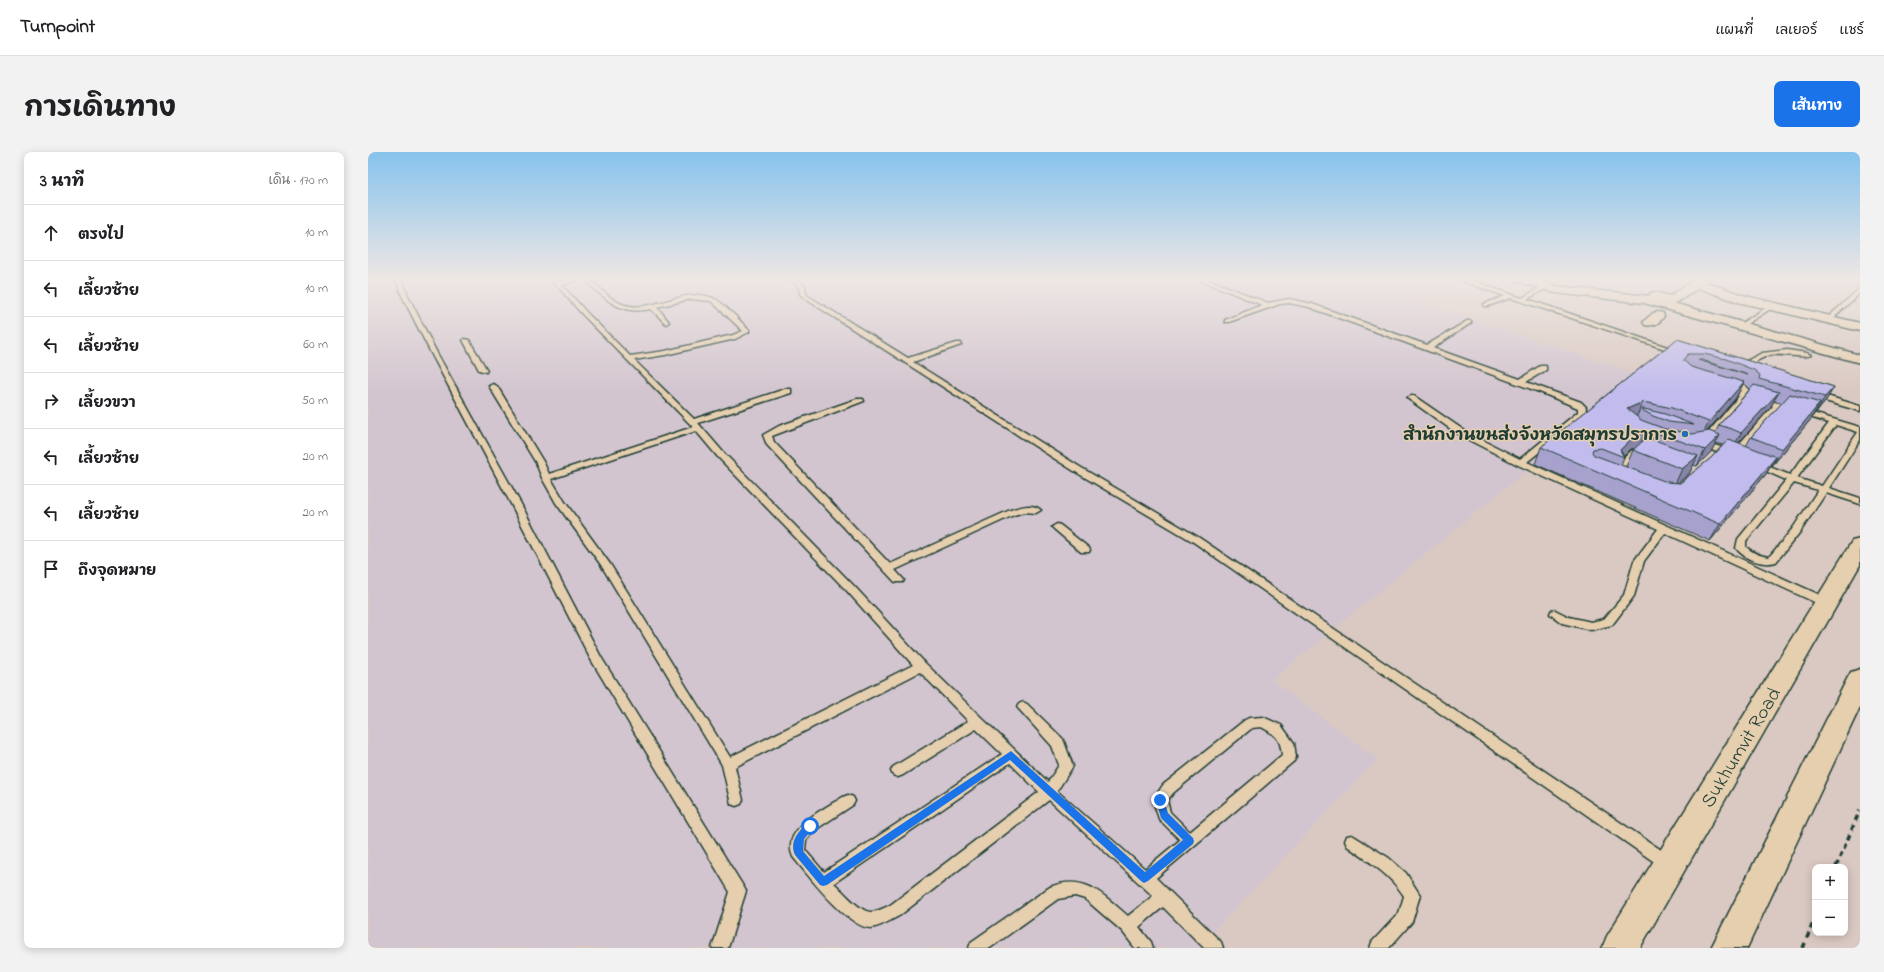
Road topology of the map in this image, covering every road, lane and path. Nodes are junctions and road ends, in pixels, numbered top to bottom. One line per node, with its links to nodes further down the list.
1 (415, 316): 82 (lane)
2 (587, 316): 24 (lane)
3 (661, 316): 15 (lane)
4 (731, 316): 24 (lane)
5 (837, 316): 26 (lane)
6 (1239, 316): 14 (lane)
7 (1341, 316): 21 (lane)
8 (1570, 316): 22 (lane)
9 (1674, 316): 17 (street)
10 (1756, 316): 17 (lane)
11 (1813, 316): 13 (street)
12 (1832, 316): 13 (lane)
13 (1828, 320): 18 (street)
14 (1227, 321)
15 (666, 322)
16 (1469, 322): 21 (lane)
17 (1740, 326): 25 (street)
18 (1860, 327)
19 (466, 340): 49 (lane)
20 (959, 344): 26 (lane)
21 (1428, 348): 30 (lane)
22 (1687, 355)
23 (1806, 356): 28 (lane)
24 (630, 358): 40 (lane)
25 (1860, 359)
26 (908, 361): 75 (lane)
27 (1543, 368): 30 (lane)
28 (1741, 372)
29 (1720, 379): 34 (lane)
30 (1520, 382): 47 (lane)
31 (1716, 387): 34 (lane)
32 (788, 391): 40 (lane)
33 (1807, 393): 38 (lane)
34 (1744, 395): 37 (lane); 44 (lane)
35 (1411, 398): 47 (lane)
36 (860, 401): 58 (lane)
37 (1778, 406): 39 (lane); 46 (lane)
38 (1860, 409)
39 (1834, 422): 41 (lane); 50 (lane)
40 (696, 425): 49 (lane); 62 (lane)
41 (1860, 430)
42 (1860, 434): 51 (lane)
43 (1691, 442): 44 (lane)
44 (1703, 443): 46 (lane)
45 (1651, 454): 48 (lane)
46 (1734, 455): 50 (lane)
47 (1521, 463): 55 (lane)
48 (1612, 477)
49 (546, 478): 67 (lane)
50 (1792, 479): 51 (lane); 51 (lane)
51 (1823, 489): 52 (lane)
52 (1860, 501)
53 (1036, 510): 58 (lane)
54 (1057, 527): 57 (lane)
55 (1664, 528): 60 (lane); 61 (lane)
56 (1860, 546): 60 (highway, Sukhumvit Road)
57 (1085, 550)
58 (888, 569): 59 (lane)
59 (899, 580)
60 (1828, 603): 75 (highway, Sukhumvit Road)
61 (1555, 614)
62 (921, 666): 65 (lane); 67 (lane)
63 (1860, 679): 88 (highway)
64 (1023, 707): 69 (lane)
65 (978, 721): 66 (lane); 68 (lane)
66 (1011, 755): 69 (lane); 78 (lane)
67 (728, 764): 70 (lane)
68 (898, 771)
69 (1049, 792): 77 (lane); 78 (lane)
70 (736, 800)
71 (848, 801): 78 (lane)
72 (1860, 810): 76 (path)
73 (1190, 841): 73 (lane); 77 (lane)
74 (1352, 841): 86 (lane)
75 (1670, 864): 87 (highway, Sukhumvit Road)
76 (1837, 864)
77 (1144, 878): 79 (lane)
78 (823, 882)
79 (1164, 897): 80 (lane); 85 (lane)
80 (1128, 926): 83 (lane); 84 (lane)
81 (1812, 926): 89 (path)
82 (720, 948)
83 (977, 948)
84 (1145, 948)
85 (1215, 948)
86 (1378, 948)
87 (1620, 948)
88 (1729, 948)
89 (1803, 948)

